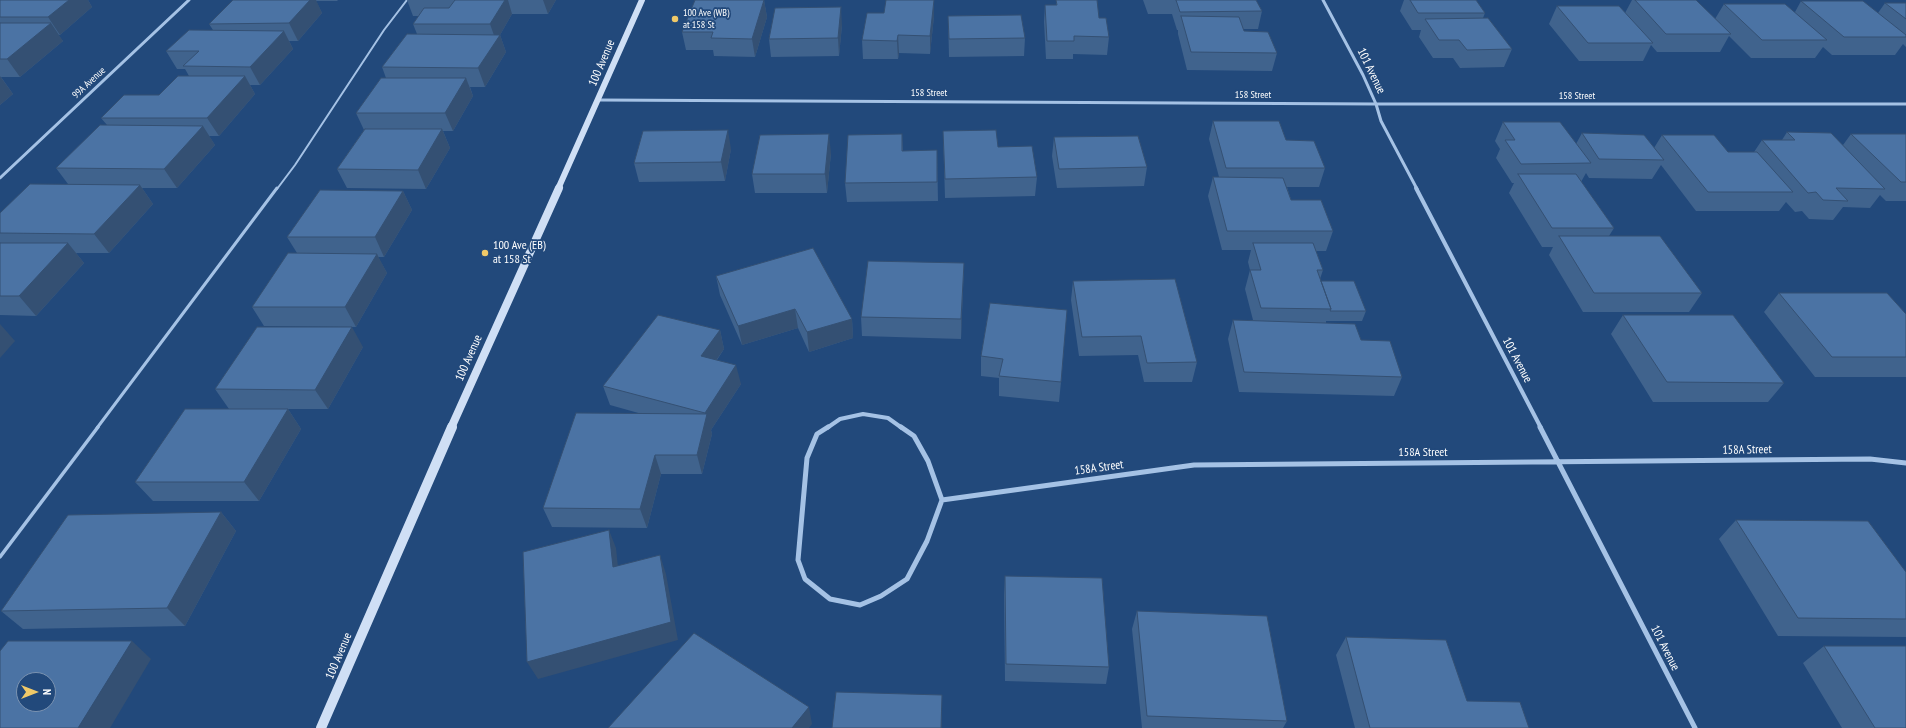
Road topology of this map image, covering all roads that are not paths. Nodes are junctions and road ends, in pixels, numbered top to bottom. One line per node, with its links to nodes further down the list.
1 (189, 0): 8 (street, 99A Avenue)
2 (407, 0): 12 (lane)
3 (642, 0): 5 (main road, 100 Avenue)
4 (1323, 0): 6 (street, 101 Avenue)
5 (599, 100): 6 (street, 158 Street); 13 (main road, 100 Avenue)
6 (1376, 104): 7 (street, 158 Street); 9 (street, 101 Avenue)
7 (1906, 104)
8 (0, 178)
9 (1559, 463): 10 (street, 158A Street); 11 (street, 158A Street); 14 (street, 101 Avenue)
10 (1906, 463)
11 (942, 500): 11 (street)
12 (0, 557)
13 (321, 728)
14 (1695, 728)

